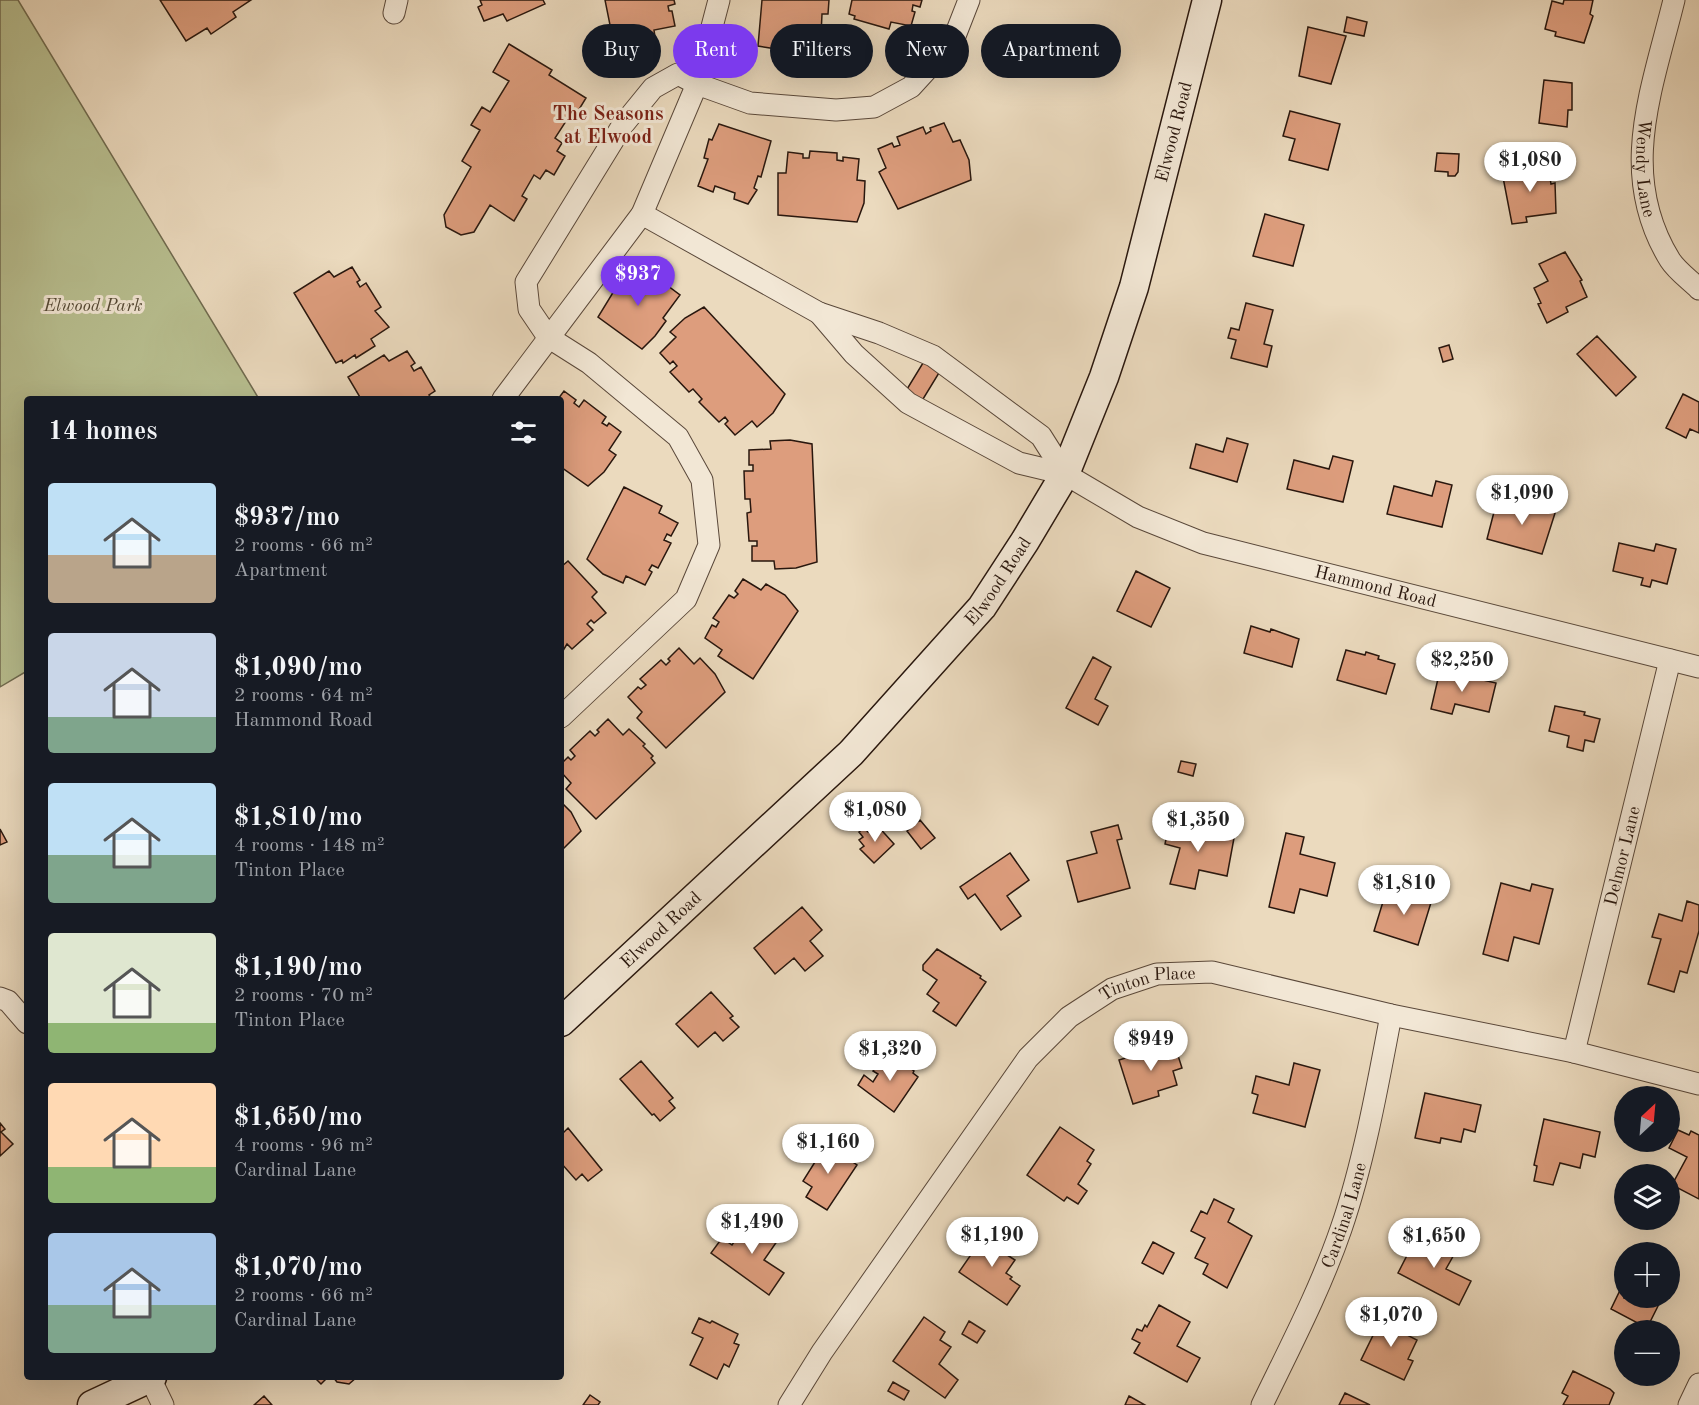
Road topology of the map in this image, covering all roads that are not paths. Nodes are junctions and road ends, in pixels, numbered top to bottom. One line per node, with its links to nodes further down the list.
1 (719, 0): 5 (street)
2 (969, 0): 5 (street)
3 (1207, 0): 11 (main road, Elwood Road)
4 (1674, 0): 7 (street, Wendy Lane)
5 (697, 84): 6 (street); 9 (street)
6 (642, 214): 8 (street); 9 (street)
7 (1699, 289)
8 (819, 313): 11 (street); 11 (street)
9 (548, 337): 10 (street); 14 (street)
10 (505, 396)
11 (1065, 474): 12 (street, Hammond Road); 17 (main road, Elwood Road)
12 (1670, 660): 13 (street, Hammond Road); 19 (street, Delmor Lane)
13 (1699, 667)
14 (564, 714)
15 (0, 998): 18 (street)
16 (1391, 1015): 19 (street, Tinton Place); 26 (street, Tinton Place); 27 (street, Cardinal Lane)
17 (564, 1019)
18 (24, 1020)
19 (1574, 1052): 20 (street, Tinton Place)
20 (1699, 1084)
21 (147, 1380): 24 (main road)
22 (152, 1380): 25 (street)
23 (1699, 1384): 28 (street)
24 (92, 1405)
25 (163, 1405)
26 (789, 1405)
27 (1262, 1405)
28 (1689, 1405)

